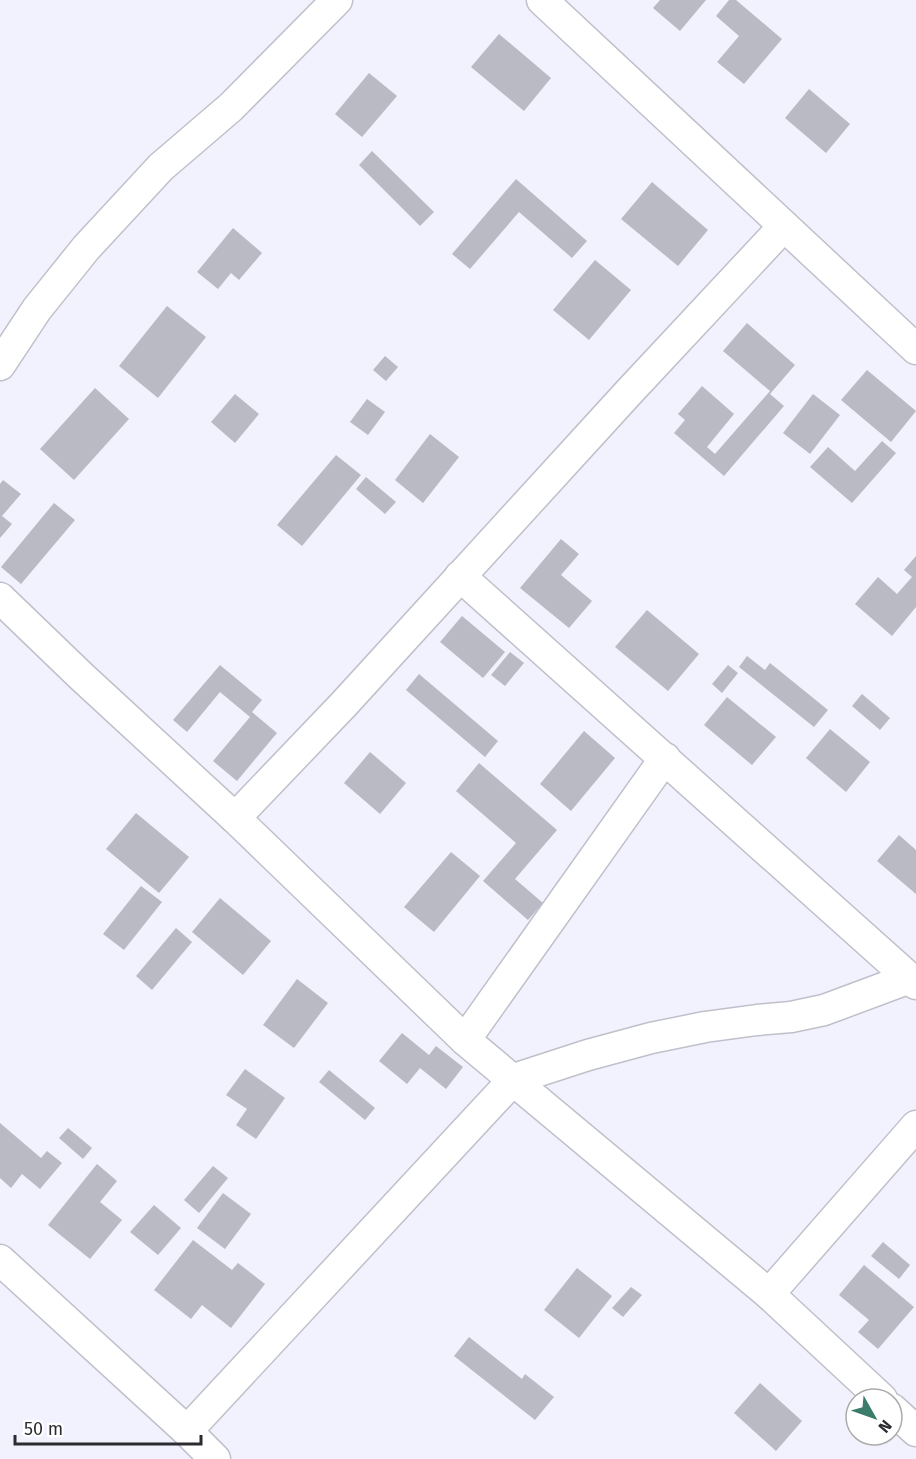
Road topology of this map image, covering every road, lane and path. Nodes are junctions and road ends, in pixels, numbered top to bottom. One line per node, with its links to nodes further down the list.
1 (337, 0): 5 (street)
2 (542, 0): 3 (street)
3 (784, 226): 4 (street); 6 (street)
4 (916, 349)
5 (0, 365)
6 (460, 576): 8 (street); 9 (street)
7 (0, 597): 9 (street)
8 (665, 758): 10 (street); 11 (street)
9 (235, 818): 11 (street)
10 (913, 981): 12 (street)
11 (465, 1040): 12 (street)
12 (514, 1079): 15 (street); 18 (street)
13 (916, 1126): 15 (street)
14 (0, 1260): 18 (street)
15 (769, 1294): 16 (street)
16 (869, 1387)
17 (904, 1420): 19 (street)
18 (187, 1431): 20 (street)
19 (916, 1431)
20 (215, 1459)

